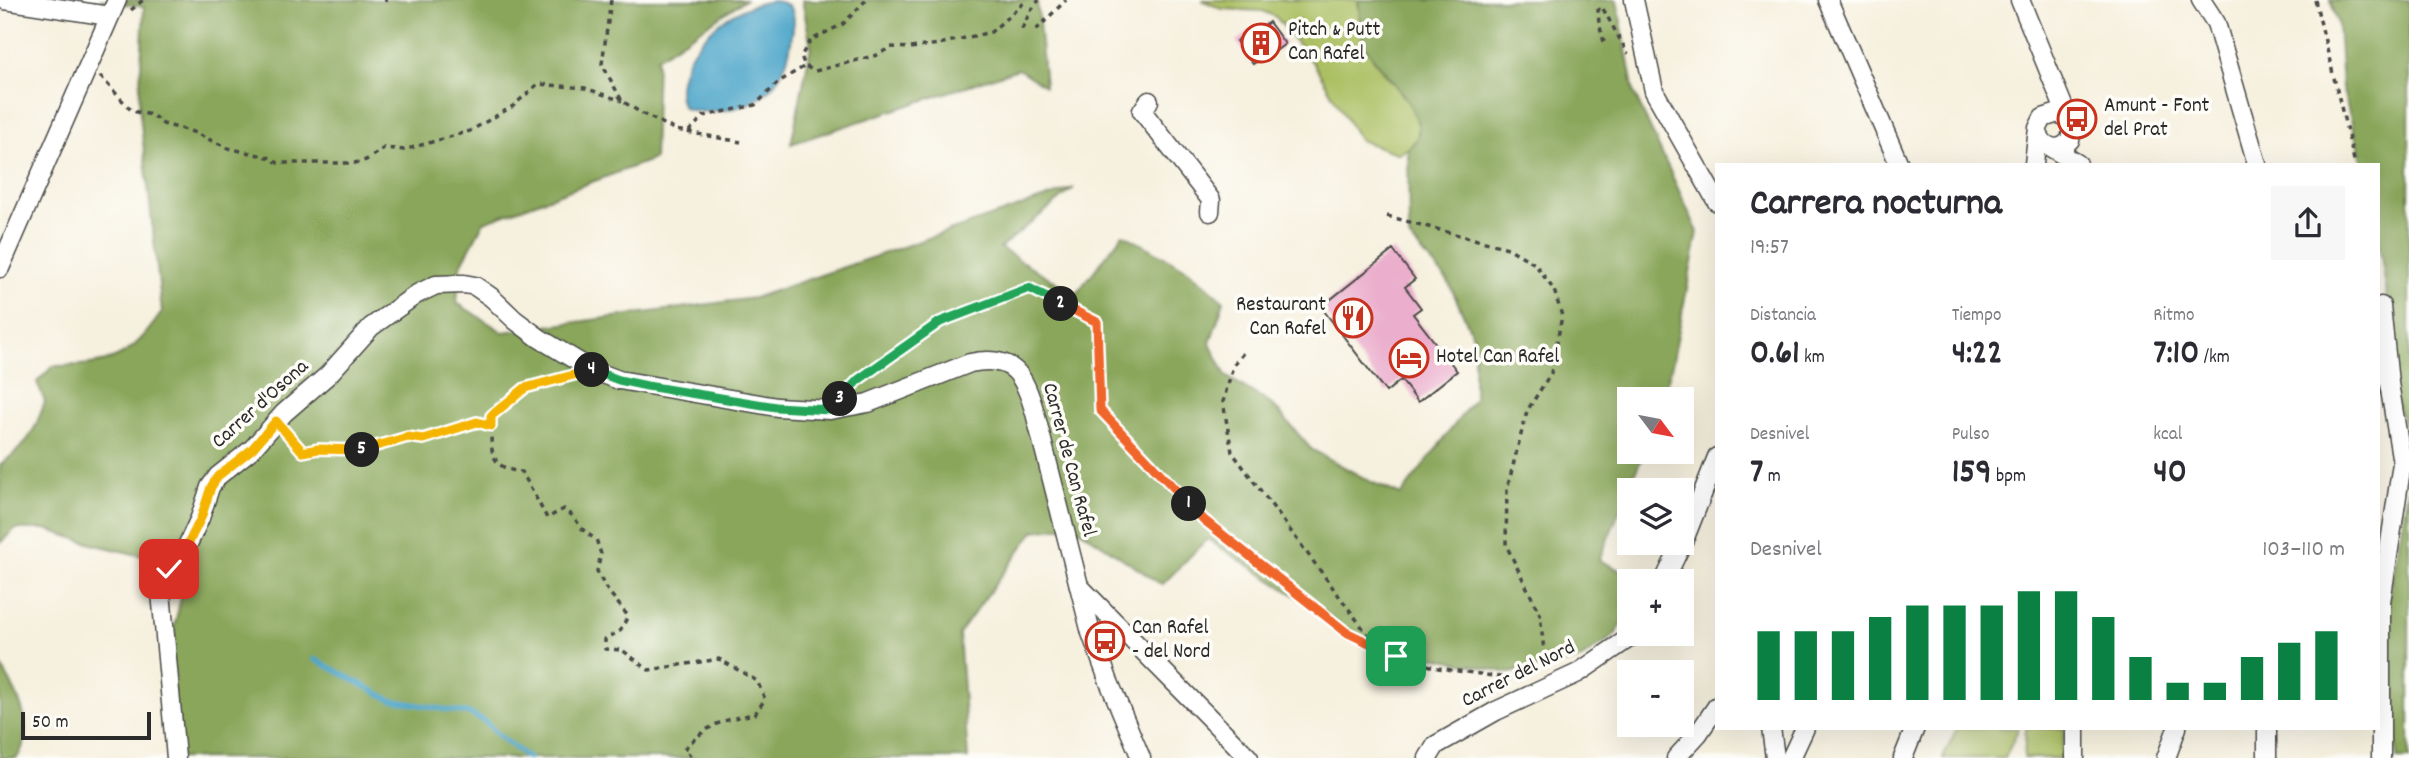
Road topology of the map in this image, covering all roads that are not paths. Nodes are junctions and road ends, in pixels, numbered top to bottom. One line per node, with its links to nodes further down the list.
1 (5, 0): 6 (street)
2 (1634, 0): 15 (street)
3 (1828, 0): 11 (street)
4 (2020, 0): 7 (street)
5 (2201, 0): 14 (street)
6 (113, 8): 17 (street)
7 (2052, 83): 9 (street); 10 (street)
8 (1149, 101): 16 (street)
9 (2041, 126): 10 (street); 10 (street); 12 (street)
10 (2068, 150): 13 (street)
11 (1899, 163)
12 (2034, 163)
13 (2041, 163)
14 (2257, 163)
15 (1715, 198)
16 (1210, 212)
17 (0, 268)
18 (475, 286): 22 (street, Carrer de Can Rafel); 31 (street, Carrer d'Osona)
19 (2380, 309): 42 (street)
20 (1715, 462): 21 (street)
21 (1670, 569)
22 (1078, 585): 32 (street, Carrer de Can Rafel); 33 (street)
23 (1617, 646): 34 (street, Carrer del Nord)
24 (1715, 709): 35 (street)
25 (1771, 730): 36 (street)
26 (1804, 730): 37 (street)
27 (1914, 730): 38 (street)
28 (2076, 730): 39 (street)
29 (2176, 730): 40 (street)
30 (2267, 730): 41 (street)
31 (176, 758)
32 (1141, 758)
33 (1249, 758)
34 (1428, 758)
35 (1676, 758)
36 (1775, 758)
37 (1791, 758)
38 (1903, 758)
39 (2075, 758)
40 (2166, 758)
41 (2267, 758)
42 (2381, 758)

